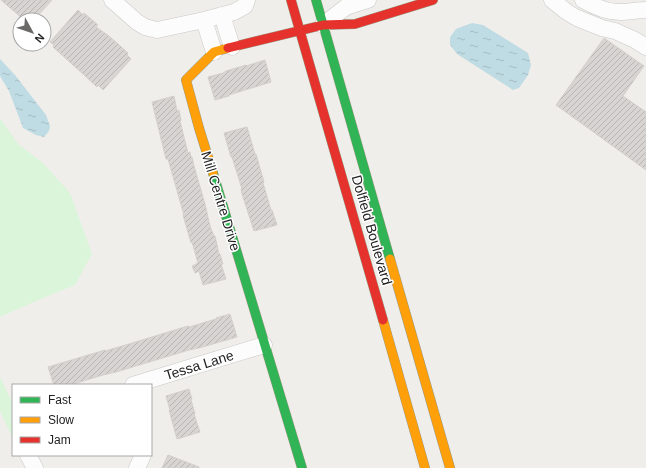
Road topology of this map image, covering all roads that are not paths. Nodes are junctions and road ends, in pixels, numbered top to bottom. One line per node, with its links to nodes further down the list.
1 (112, 0): 11 (street)
2 (247, 0): 10 (street)
3 (291, 0): 13 (main road, Dolfield Boulevard)
4 (316, 0): 12 (main road, Dolfield Boulevard)
5 (368, 0): 12 (street, Mill Centre Drive)
6 (433, 0): 12 (main road, Mill Centre Drive)
7 (552, 0): 15 (street)
8 (583, 0): 9 (street)
9 (646, 10)
10 (222, 15): 11 (street); 14 (street)
11 (204, 20): 16 (street)
12 (323, 25): 13 (main road, Mill Centre Drive); 25 (main road, Dolfield Boulevard)
13 (300, 30): 14 (main road, Mill Centre Drive); 24 (main road, Dolfield Boulevard)
14 (232, 47): 16 (main road, Mill Centre Drive)
15 (646, 47)
16 (214, 52): 17 (main road, Mill Centre Drive)
17 (264, 345): 18 (street, Tessa Lane); 23 (main road, Mill Centre Drive)
18 (138, 384)
19 (29, 456): 21 (street)
20 (143, 456): 22 (street)
21 (35, 468)
22 (137, 468)
23 (302, 468)
24 (425, 468)
25 (450, 468)

